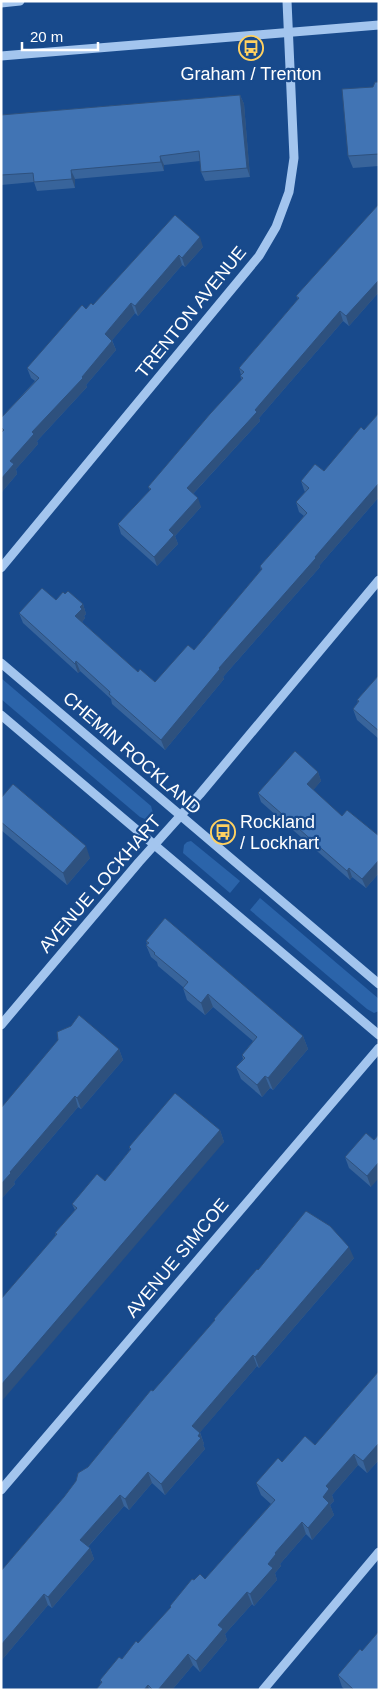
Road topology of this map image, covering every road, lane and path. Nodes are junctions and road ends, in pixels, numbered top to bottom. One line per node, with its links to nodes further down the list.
1 (20, 1): 3 (street)
2 (287, 1): 5 (street, TRENTON AVENUE)
3 (1, 3)
4 (379, 25): 5 (street)
5 (290, 32): 6 (street); 7 (street, TRENTON AVENUE)
6 (1, 56)
7 (1, 568)
8 (379, 580): 11 (street, AVENUE LOCKHART)
9 (1, 663): 11 (street, CHEMIN ROCKLAND)
10 (1, 715): 12 (street)
11 (181, 816): 12 (street, AVENUE LOCKHART); 13 (street, CHEMIN ROCKLAND)
12 (155, 845): 14 (street, AVENUE LOCKHART); 15 (street)
13 (379, 984)
14 (1, 1025)
15 (379, 1035)
16 (379, 1048): 17 (street, AVENUE SIMCOE)
17 (1, 1490)
18 (379, 1552): 19 (street)
19 (263, 1690)

